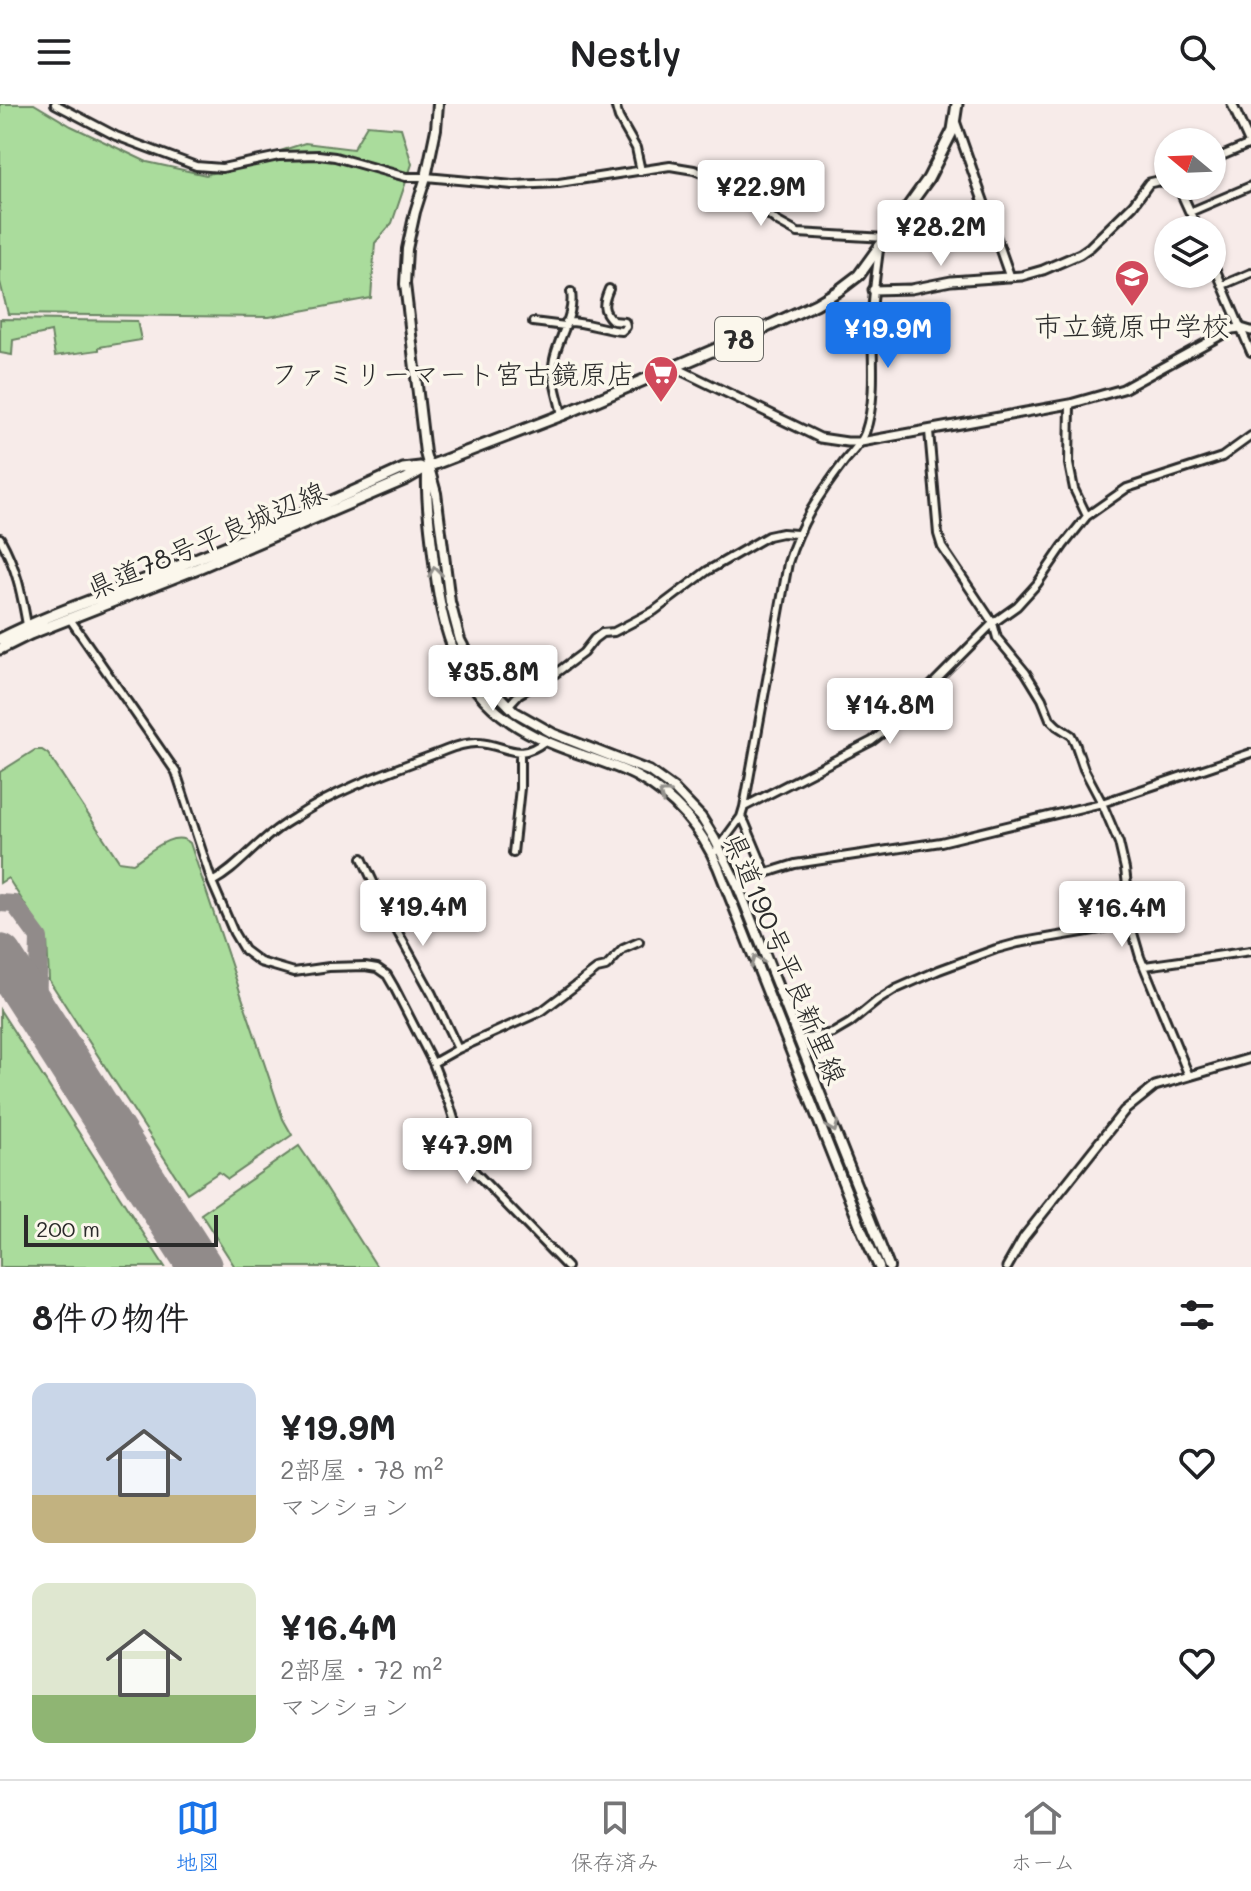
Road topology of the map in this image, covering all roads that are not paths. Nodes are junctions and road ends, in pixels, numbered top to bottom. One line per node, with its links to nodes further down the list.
1 (55, 104): 10 (street)
2 (438, 104): 10 (main road)
3 (615, 104): 9 (street)
4 (957, 104): 6 (main road, 県道78号平良城辺線 / 78)
5 (1232, 104): 7 (street)
6 (955, 120): 16 (main road, 県道78号平良城辺線 / 78); 18 (street)
7 (1250, 145): 8 (street)
8 (1226, 154)
9 (641, 171): 10 (street); 16 (street)
10 (426, 177): 37 (main road)
11 (1154, 182): 18 (street)
12 (1251, 186): 14 (street)
13 (1185, 200): 14 (street)
14 (1190, 212): 15 (street)
15 (1192, 216)
16 (883, 242): 22 (street); 31 (main road, 県道78号平良城辺線 / 78)
17 (1251, 273): 19 (street)
18 (1010, 277): 22 (street)
19 (1226, 284)
20 (1224, 288): 28 (street)
21 (609, 289): 24 (street)
22 (873, 290): 36 (street)
23 (571, 292): 26 (street)
24 (604, 310): 27 (street); 27 (street)
25 (533, 322): 26 (street)
26 (566, 324): 27 (street); 33 (street)
27 (597, 327)
28 (1241, 328): 29 (street); 30 (street); 32 (street)
29 (1251, 331)
30 (1251, 352)
31 (674, 367): 33 (main road, 県道78号平良城辺線 / 78); 36 (street)
32 (1070, 404): 34 (street); 38 (street)
33 (562, 415): 37 (main road, 県道78号平良城辺線 / 78)
34 (929, 431): 36 (street); 42 (street)
35 (1251, 436): 38 (street)
36 (861, 442): 39 (street)
37 (427, 467): 41 (main road, 県道78号平良城辺線 / 78); 43 (main road, 県道78号平良城辺線 / 78); 46 (main road, 県道190号平良新里線); 47 (main road, 県道190号平良新里線, one-way to 37)
38 (1087, 516): 42 (street)
39 (797, 534): 46 (street); 51 (street)
40 (0, 538): 43 (street)
41 (70, 619): 45 (main road, 県道78号平良城辺線 / 78); 57 (street)
42 (993, 623): 50 (street); 51 (street)
43 (27, 625): 44 (main road, 県道78号平良城辺線 / 78)
44 (0, 639)
45 (0, 649)
46 (508, 706): 53 (main road, 県道190号平良新里線)
47 (545, 741): 48 (street); 53 (main road, 県道190号平良新里線, one-way to 47)
48 (520, 752): 54 (street); 57 (street)
49 (1251, 753): 50 (street)
50 (1102, 803): 56 (street); 59 (street)
51 (744, 807): 52 (street)
52 (741, 817): 53 (street); 56 (street)
53 (716, 851): 58 (main road, 県道190号平良新里線); 69 (main road, 県道190号平良新里線, one-way to 53)
54 (513, 853)
55 (362, 858): 64 (street)
56 (766, 873): 58 (street)
57 (212, 882): 66 (street)
58 (737, 884): 63 (main road, 県道190号平良新里線)
59 (1133, 923): 62 (street); 63 (street)
60 (639, 942): 64 (street)
61 (1251, 951): 62 (street)
62 (1145, 966): 67 (street)
63 (798, 1040): 70 (main road, 県道190号平良新里線, one-way to 70)
64 (458, 1049): 66 (street)
65 (1251, 1058): 67 (street)
66 (433, 1063): 68 (street)
67 (1189, 1076): 71 (street)
68 (567, 1267)
69 (879, 1267)
70 (889, 1267)
71 (1007, 1267)

